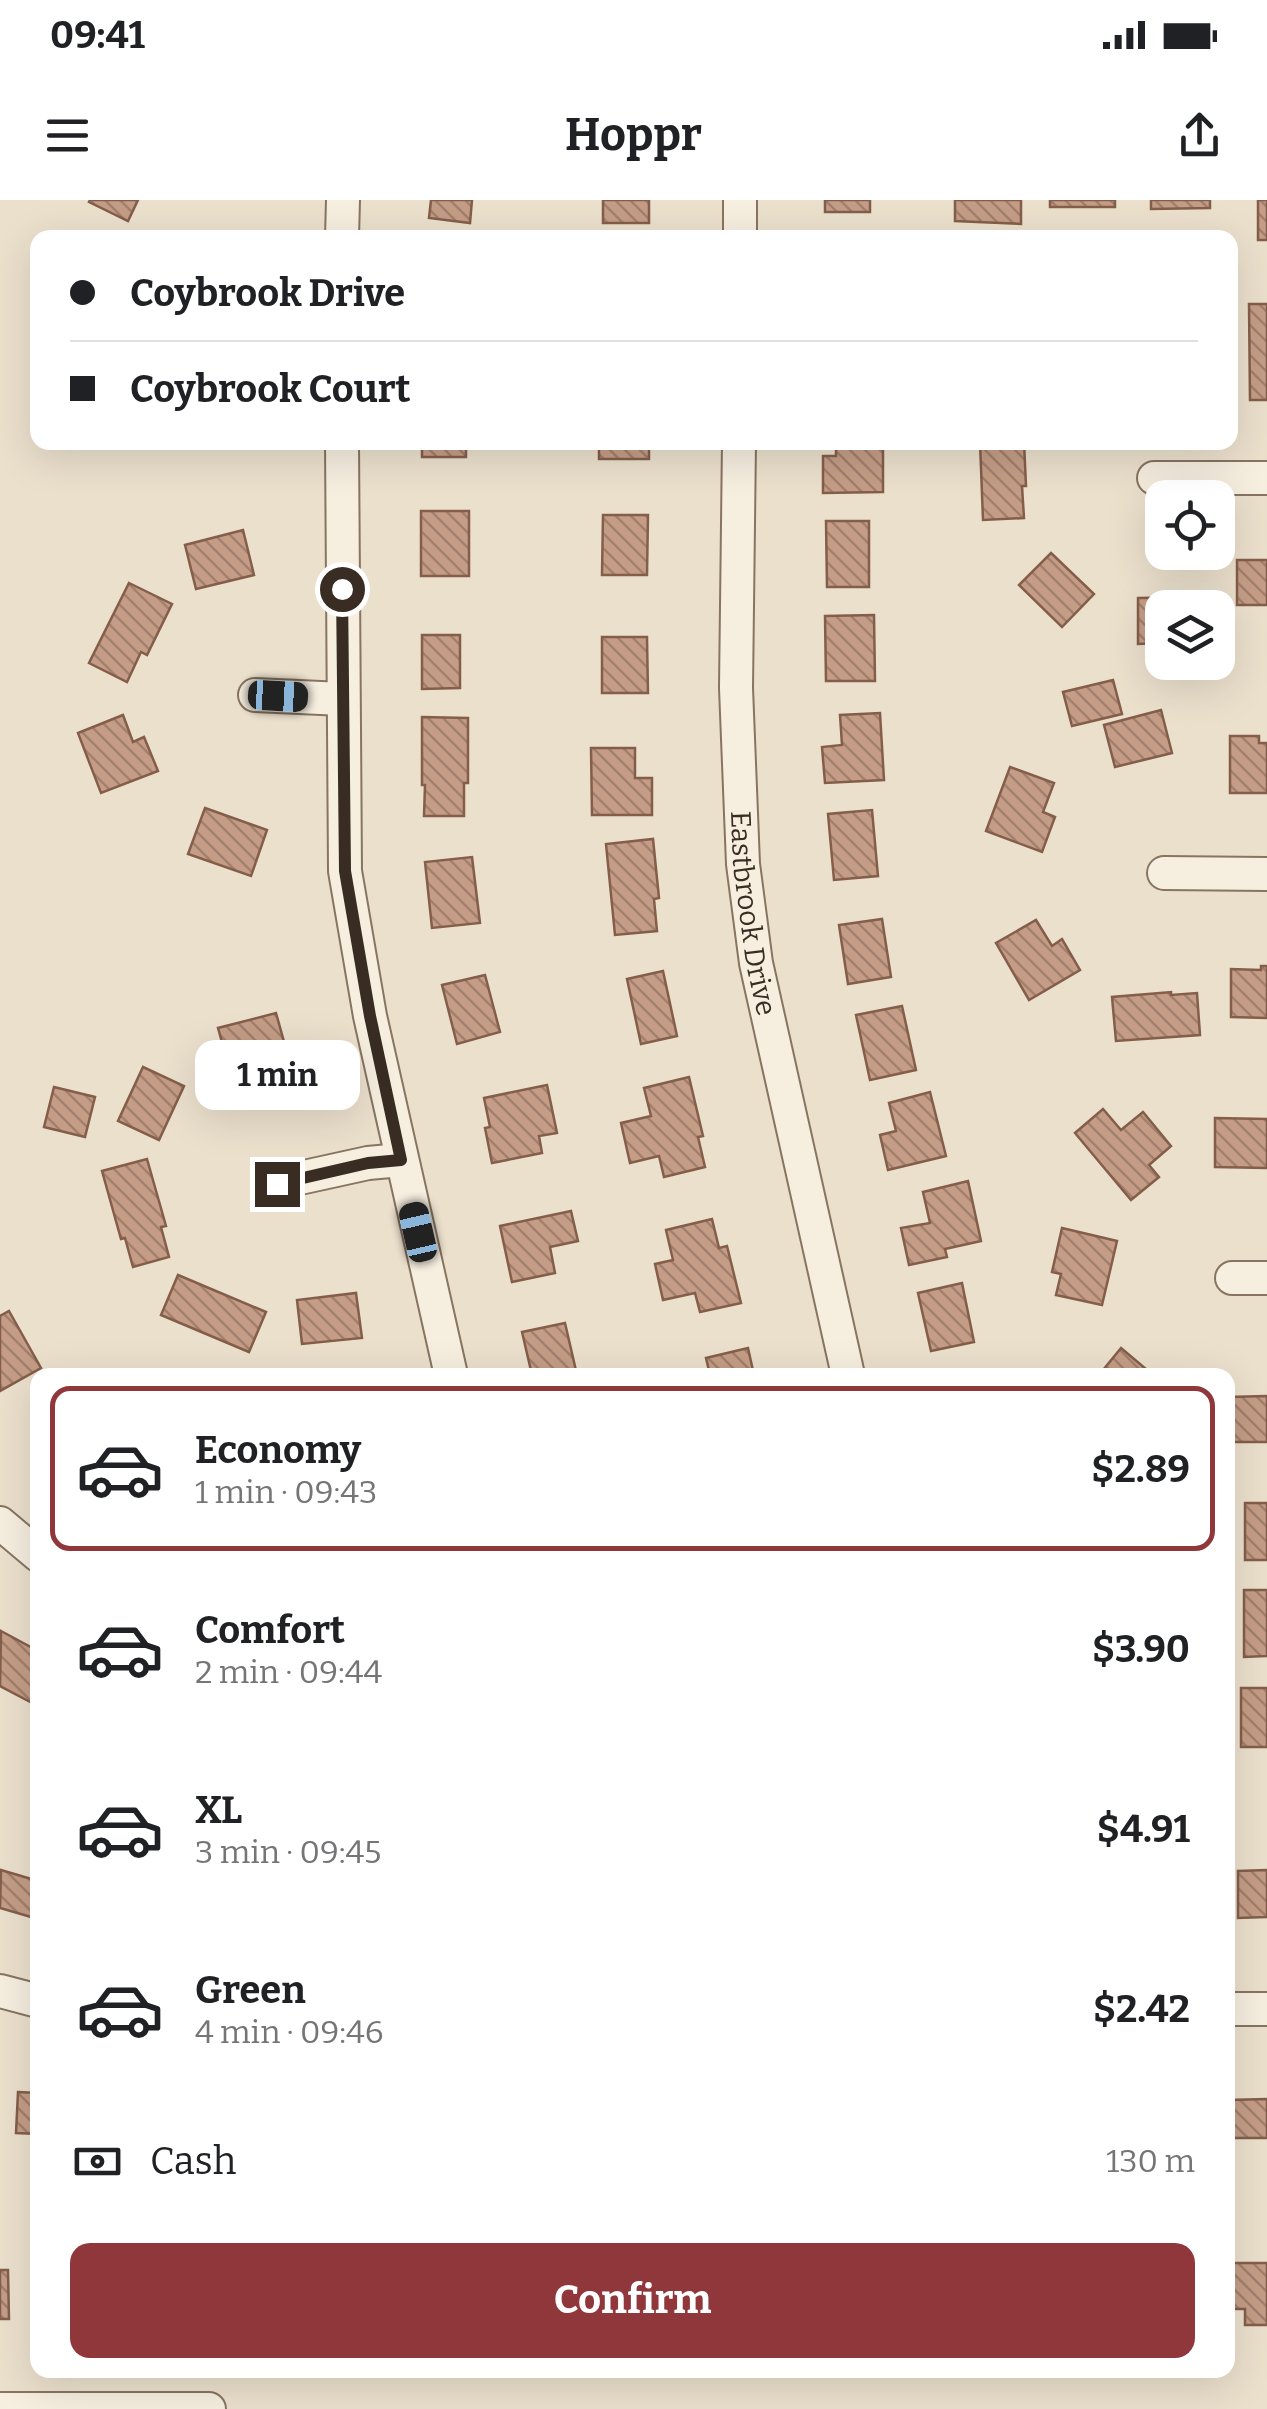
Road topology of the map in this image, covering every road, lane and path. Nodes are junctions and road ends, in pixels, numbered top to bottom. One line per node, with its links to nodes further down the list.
1 (343, 200): 3 (street)
2 (740, 200): 4 (street)
3 (342, 230)
4 (740, 230)
5 (342, 450): 10 (street)
6 (739, 450): 18 (street, Eastbrook Drive)
7 (1154, 478): 8 (street)
8 (1267, 478)
9 (255, 695): 10 (street)
10 (343, 699): 13 (street)
11 (1164, 873): 12 (street)
12 (1267, 874)
13 (401, 1160): 14 (street); 17 (street)
14 (277, 1184)
15 (1232, 1278): 16 (street)
16 (1267, 1278)
17 (449, 1368)
18 (846, 1368)
19 (0, 1523): 20 (street)
20 (30, 1547)
21 (0, 1991): 22 (street)
22 (30, 1999)
23 (1235, 2008): 24 (street)
24 (1267, 2009)
25 (0, 2409): 26 (street)
26 (209, 2409)

